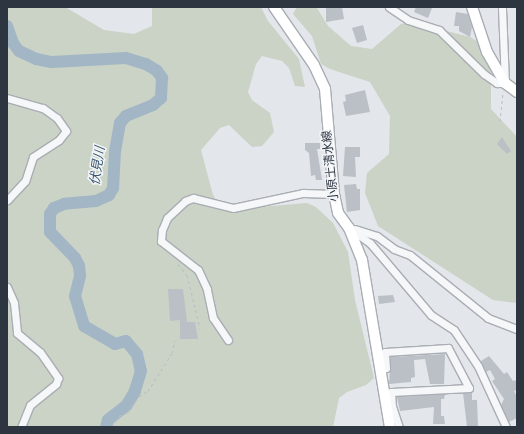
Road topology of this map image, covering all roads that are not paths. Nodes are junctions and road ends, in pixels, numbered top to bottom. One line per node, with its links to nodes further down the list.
1 (274, 7): 7 (main road, 小原土清水線)
2 (389, 7): 5 (street)
3 (472, 7): 5 (main road)
4 (502, 7): 5 (street)
5 (513, 87)
6 (7, 98): 8 (street)
7 (334, 194): 9 (main road, 小原土清水線); 12 (street)
8 (7, 200)
9 (349, 228): 11 (street); 13 (main road, 小原土清水線); 17 (street)
10 (7, 287): 14 (street)
11 (517, 329)
12 (228, 340)
13 (380, 370): 15 (main road, 小原土清水線); 16 (street)
14 (20, 427)
15 (390, 427)
16 (399, 427)
17 (506, 427)

